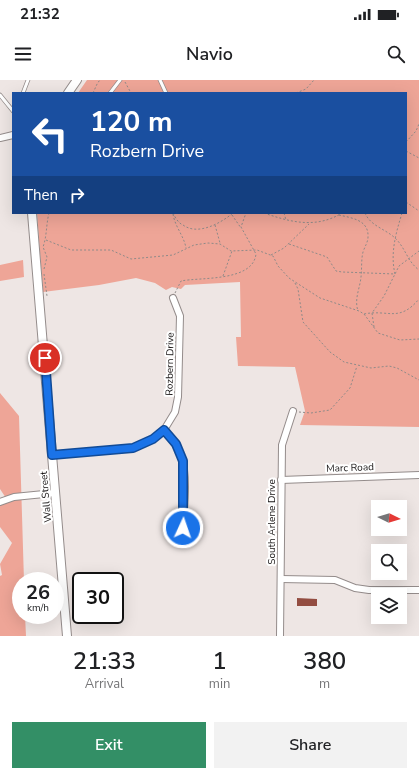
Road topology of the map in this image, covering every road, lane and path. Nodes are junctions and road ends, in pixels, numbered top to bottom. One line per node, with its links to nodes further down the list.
1 (28, 80): 8 (lane)
2 (77, 80): 9 (street)
3 (101, 80): 10 (path)
4 (120, 80): 11 (lane)
5 (123, 80): 12 (path)
6 (160, 80): 13 (lane)
7 (314, 80): 14 (path)
8 (23, 92)
9 (69, 92)
10 (93, 92)
11 (111, 92)
12 (130, 92)
13 (166, 92)
14 (301, 92)
15 (0, 95): 17 (lane)
16 (12, 103): 17 (lane)
17 (8, 105): 18 (lane)
18 (12, 110)
19 (419, 124): 22 (path)
20 (12, 135): 21 (street)
21 (0, 138)
22 (407, 141)
23 (407, 152): 24 (path)
24 (419, 158)
25 (407, 203): 26 (path)
26 (419, 211)
27 (32, 214): 71 (street, Wall Street)
28 (49, 214): 43 (path)
29 (172, 214): 46 (path)
30 (173, 214): 40 (path)
31 (232, 214): 40 (path); 41 (path)
32 (246, 214): 41 (path)
33 (267, 214): 38 (path)
34 (284, 214): 38 (path)
35 (365, 214): 42 (path)
36 (402, 214): 42 (path)
37 (339, 215): 39 (path); 53 (path)
38 (286, 220): 39 (path)
39 (310, 223): 45 (path)
40 (215, 224): 44 (path)
41 (242, 229): 47 (path)
42 (395, 238): 51 (path); 54 (path)
43 (46, 240): 46 (path); 59 (path)
44 (220, 244): 46 (path); 48 (path)
45 (288, 244): 50 (path); 53 (path)
46 (186, 249)
47 (254, 250): 48 (path); 50 (path); 55 (path)
48 (233, 251): 55 (path)
49 (419, 251): 51 (path)
50 (271, 255): 56 (path)
51 (408, 258): 52 (path); 54 (path)
52 (419, 270)
53 (362, 272): 54 (path); 62 (path)
54 (395, 274): 63 (path)
55 (223, 277): 60 (path)
56 (294, 281): 57 (path); 58 (path)
57 (302, 286): 58 (path); 62 (path)
58 (298, 289): 67 (path)
59 (47, 296)
60 (173, 298): 70 (street, Rozbern Drive)
61 (419, 298): 63 (path)
62 (358, 311): 64 (path)
63 (372, 313): 64 (path); 65 (path)
64 (364, 314): 65 (path)
65 (374, 328): 66 (path)
66 (419, 339)
67 (357, 366): 68 (path); 69 (path)
68 (419, 380)
69 (293, 411): 73 (street, South Arlene Drive)
70 (164, 430): 71 (street, Rozbern Drive); 76 (street)
71 (52, 455): 74 (street, Wall Street)
72 (419, 475): 73 (street, Marc Road)
73 (281, 480): 77 (street, South Arlene Drive)
74 (54, 493): 75 (street); 79 (street, Wall Street)
75 (0, 502)
76 (178, 540)
77 (281, 579): 78 (street); 80 (street, South Arlene Drive)
78 (419, 590)
79 (67, 636)
80 (280, 636)

